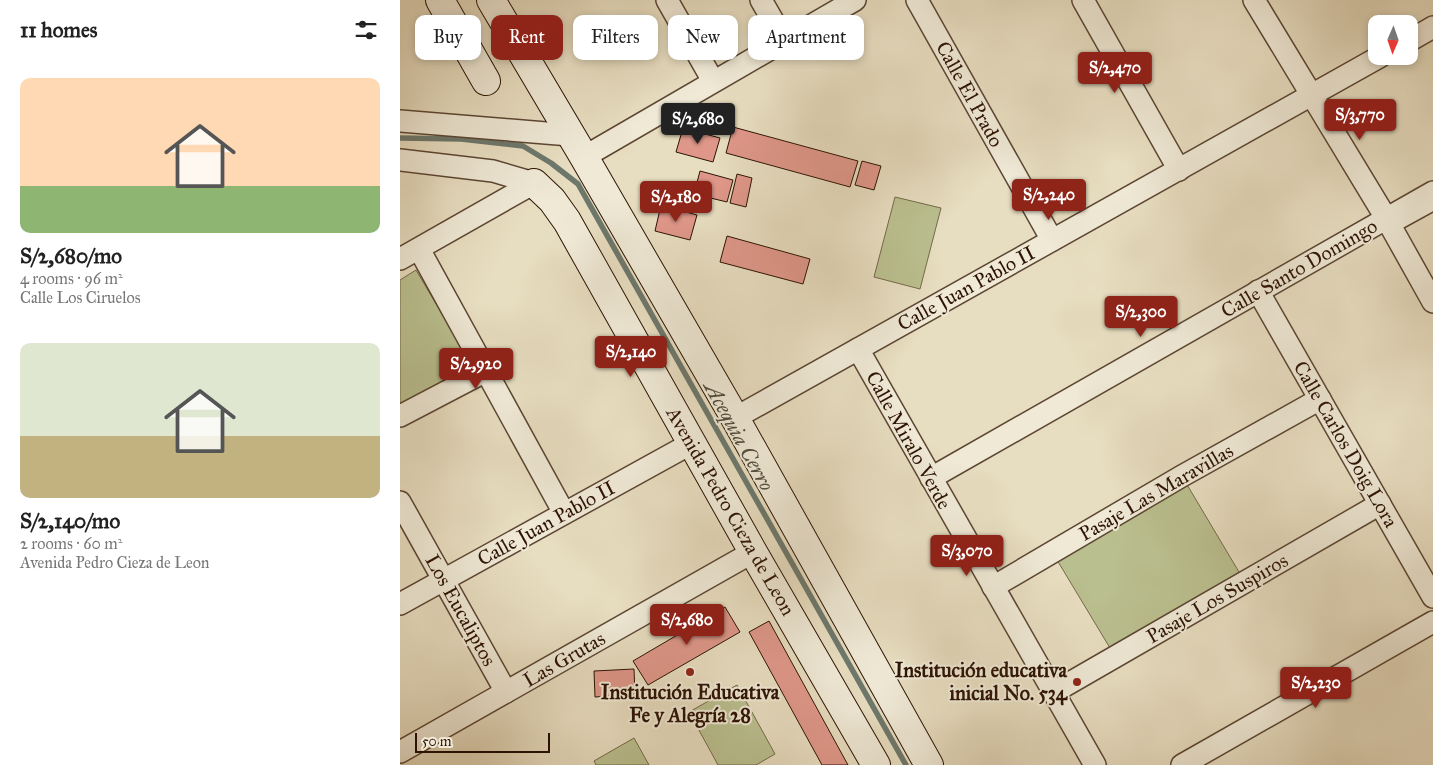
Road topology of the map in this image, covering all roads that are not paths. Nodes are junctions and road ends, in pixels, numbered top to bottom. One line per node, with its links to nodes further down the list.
1 (440, 0): 15 (street)
2 (490, 0): 19 (street)
3 (667, 0): 16 (street)
4 (761, 0): 9 (street)
5 (855, 0): 10 (street)
6 (917, 0): 26 (street, Calle El Prado)
7 (1083, 0): 21 (street)
8 (1254, 0): 17 (street)
9 (770, 15)
10 (828, 15)
11 (1433, 27): 12 (street)
12 (1418, 35)
13 (749, 60): 16 (street)
14 (1368, 63): 17 (street, Calle Juan Pablo II)
15 (486, 81)
16 (713, 81): 19 (street)
17 (1311, 95): 21 (street, Calle Juan Pablo II); 25 (street)
18 (400, 121): 19 (street)
19 (577, 146): 36 (street)
20 (400, 160): 22 (street)
21 (1179, 170): 26 (street, Calle Juan Pablo II)
22 (534, 183): 27 (street); 37 (street, Avenida Pedro Cieza de Leon)
23 (1433, 192): 25 (street, Calle Santo Domingo)
24 (1433, 205): 25 (lane)
25 (1388, 223): 29 (street); 30 (street, Calle Santo Domingo)
26 (1052, 240): 32 (street, Calle Juan Pablo II)
27 (419, 249): 28 (street); 33 (street)
28 (400, 259)
29 (1428, 280): 31 (street)
30 (1258, 291): 34 (street, Calle Carlos Doig Lora); 38 (street, Calle Santo Domingo)
31 (1433, 302)
32 (858, 349): 36 (street, Calle Juan Pablo II); 38 (street, Calle Miralo Verde)
33 (486, 371): 35 (street); 41 (street)
34 (1320, 399): 40 (street, Calle Carlos Doig Lora); 44 (street, Pasaje Las Maravillas)
35 (400, 416)
36 (735, 418): 52 (street)
37 (692, 442): 41 (street, Calle Juan Pablo II); 42 (street, Avenida Pedro Cieza de Leon)
38 (931, 478): 44 (street, Calle Miralo Verde)
39 (400, 502): 43 (street, Los Eucaliptos)
40 (1380, 504): 45 (street, Calle Carlos Doig Lora); 49 (street, Pasaje Los Suspiros)
41 (564, 513): 43 (street, Calle Juan Pablo II)
42 (753, 552): 48 (street, Las Grutas); 51 (street, Avenida Pedro Cieza de Leon)
43 (444, 580): 46 (street, Calle Juan Pablo II); 48 (street, Los Eucaliptos)
44 (993, 587): 49 (street, Calle Miralo Verde)
45 (1433, 598)
46 (400, 604)
47 (1433, 622): 54 (street)
48 (506, 692): 50 (street, Las Grutas)
49 (1054, 692): 53 (street, Calle Miralo Verde)
50 (400, 752)
51 (876, 765)
52 (929, 765)
53 (1095, 765)
54 (1182, 765)

